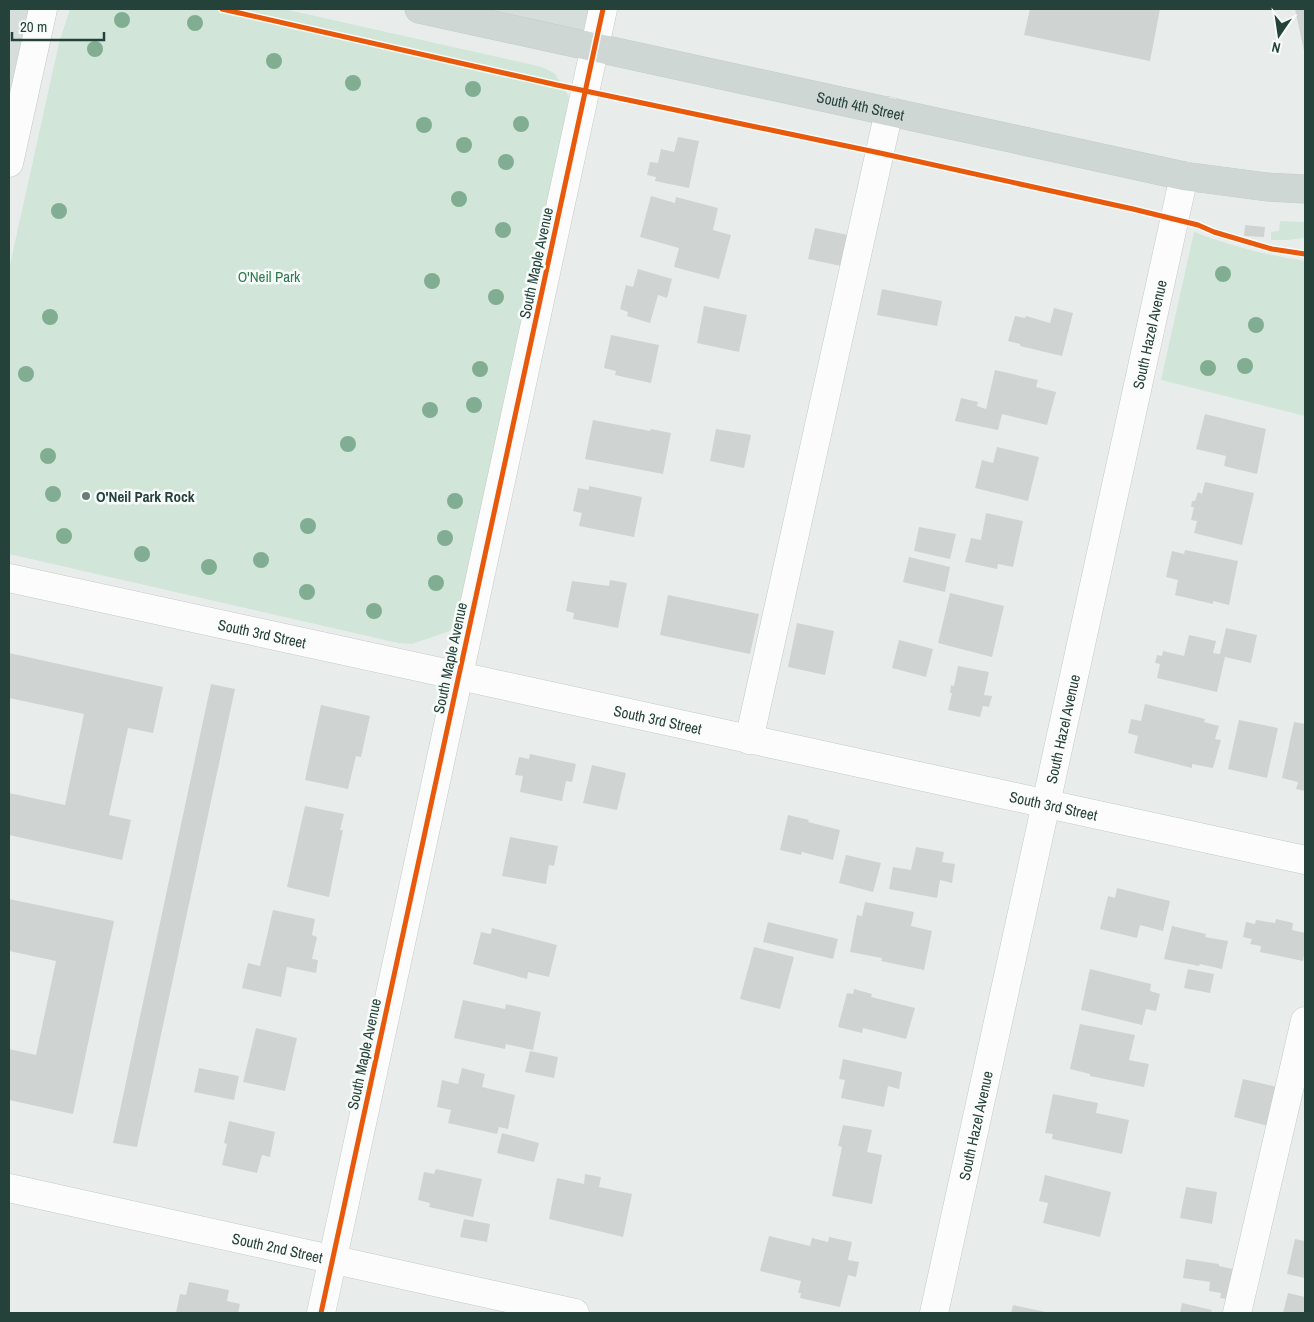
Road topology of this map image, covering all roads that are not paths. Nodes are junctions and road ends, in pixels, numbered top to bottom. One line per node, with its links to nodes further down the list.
1 (43, 9): 6 (street)
2 (419, 9): 4 (main road, South 4th Street)
3 (603, 9): 4 (street, South Maple Avenue)
4 (595, 47): 5 (main road, South 4th Street); 10 (street, South Maple Avenue)
5 (889, 111): 7 (main road, South 4th Street); 11 (street)
6 (9, 163)
7 (1184, 176): 8 (main road, South 4th Street); 12 (street, South Hazel Avenue)
8 (1305, 189)
9 (9, 578): 10 (street, South 3rd Street)
10 (459, 677): 11 (street, South 3rd Street); 16 (street, South Maple Avenue)
11 (749, 740): 12 (street, South 3rd Street)
12 (1046, 805): 13 (street, South 3rd Street); 19 (street, South Hazel Avenue)
13 (1305, 860)
14 (1305, 1021): 20 (street)
15 (9, 1188): 16 (street, South 2nd Street)
16 (333, 1260): 17 (street, South Maple Avenue); 18 (street, South 2nd Street)
17 (321, 1313)
18 (575, 1313)
19 (934, 1313)
20 (1237, 1313)

